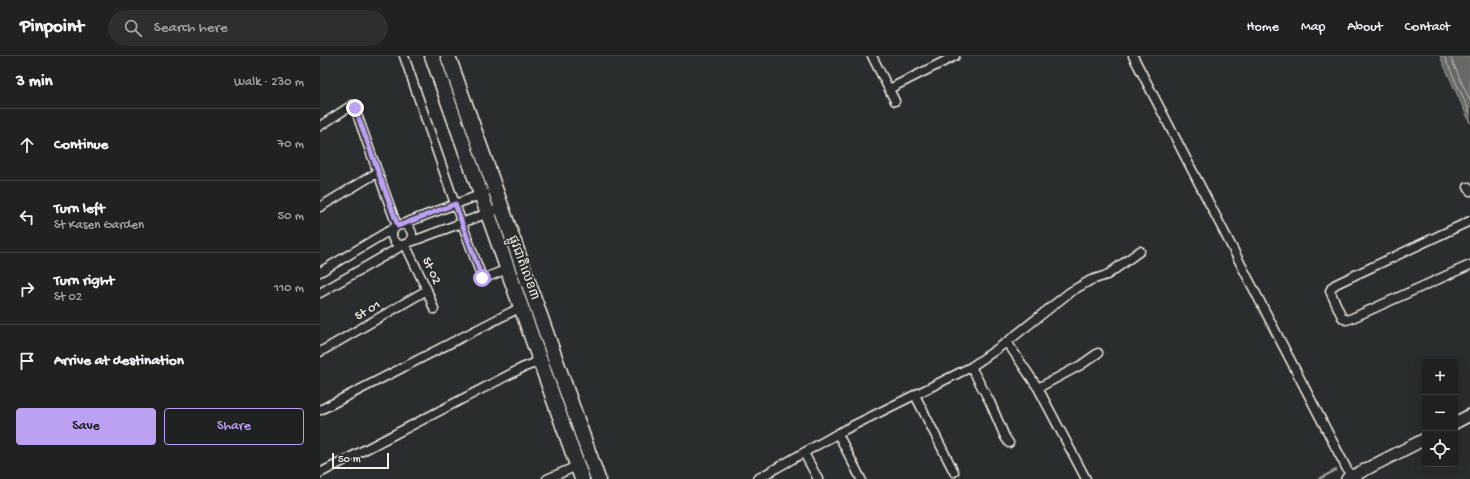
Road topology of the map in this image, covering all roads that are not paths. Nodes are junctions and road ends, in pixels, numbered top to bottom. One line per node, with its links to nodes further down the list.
1 (404, 56): 13 (street)
2 (432, 56): 12 (highway, ផ្លូវជាតិលេខ៣)
3 (448, 56): 11 (highway, ផ្លូវជាតិលេខ៣)
4 (872, 56): 7 (street)
5 (955, 56): 7 (street)
6 (1133, 56): 46 (street)
7 (889, 89): 8 (street)
8 (895, 101)
9 (320, 126): 10 (street)
10 (378, 172): 14 (street); 19 (street)
11 (495, 190): 12 (street); 15 (highway, ផ្លូវជាតិលេខ៣)
12 (481, 195): 13 (street); 16 (highway, ផ្លូវជាតិលេខ៣)
13 (455, 204): 18 (street); 19 (street)
14 (320, 207)
15 (502, 208): 16 (street); 48 (highway, ផ្លូវជាតិលេខ៣)
16 (487, 213): 18 (street); 23 (highway, ផ្លូវជាតិលេខ៣)
17 (1470, 221): 22 (street)
18 (462, 223): 20 (street); 23 (street)
19 (398, 226): 20 (street); 20 (street); 24 (street)
20 (405, 244): 25 (street, St 02); 26 (street)
21 (1140, 251): 29 (street)
22 (1470, 265)
23 (507, 269): 27 (highway, ផ្លូវជាតិលេខ៣)
24 (320, 272)
25 (427, 290): 28 (street, St 02); 30 (street, St 01)
26 (320, 293)
27 (521, 307): 32 (highway, ផ្លូវជាតិលេខ៣); 36 (street)
28 (434, 310)
29 (1007, 342): 33 (street); 34 (street)
30 (320, 352)
31 (1098, 353): 34 (street)
32 (540, 361): 43 (highway, ផ្លូវជាតិលេខ៣); 45 (street)
33 (971, 368): 35 (street); 41 (street)
34 (1038, 388): 52 (street)
35 (915, 395): 39 (street); 44 (street)
36 (320, 410)
37 (1470, 416): 38 (main road)
38 (1458, 422)
39 (838, 434): 42 (street); 51 (street)
40 (1422, 441): 46 (main road)
41 (1009, 443)
42 (804, 453): 49 (street); 50 (street)
43 (579, 472): 47 (street)
44 (954, 472)
45 (320, 473)
46 (1350, 478)
47 (548, 479)
48 (598, 479)
49 (757, 479)
50 (818, 479)
51 (861, 479)
52 (1086, 479)

